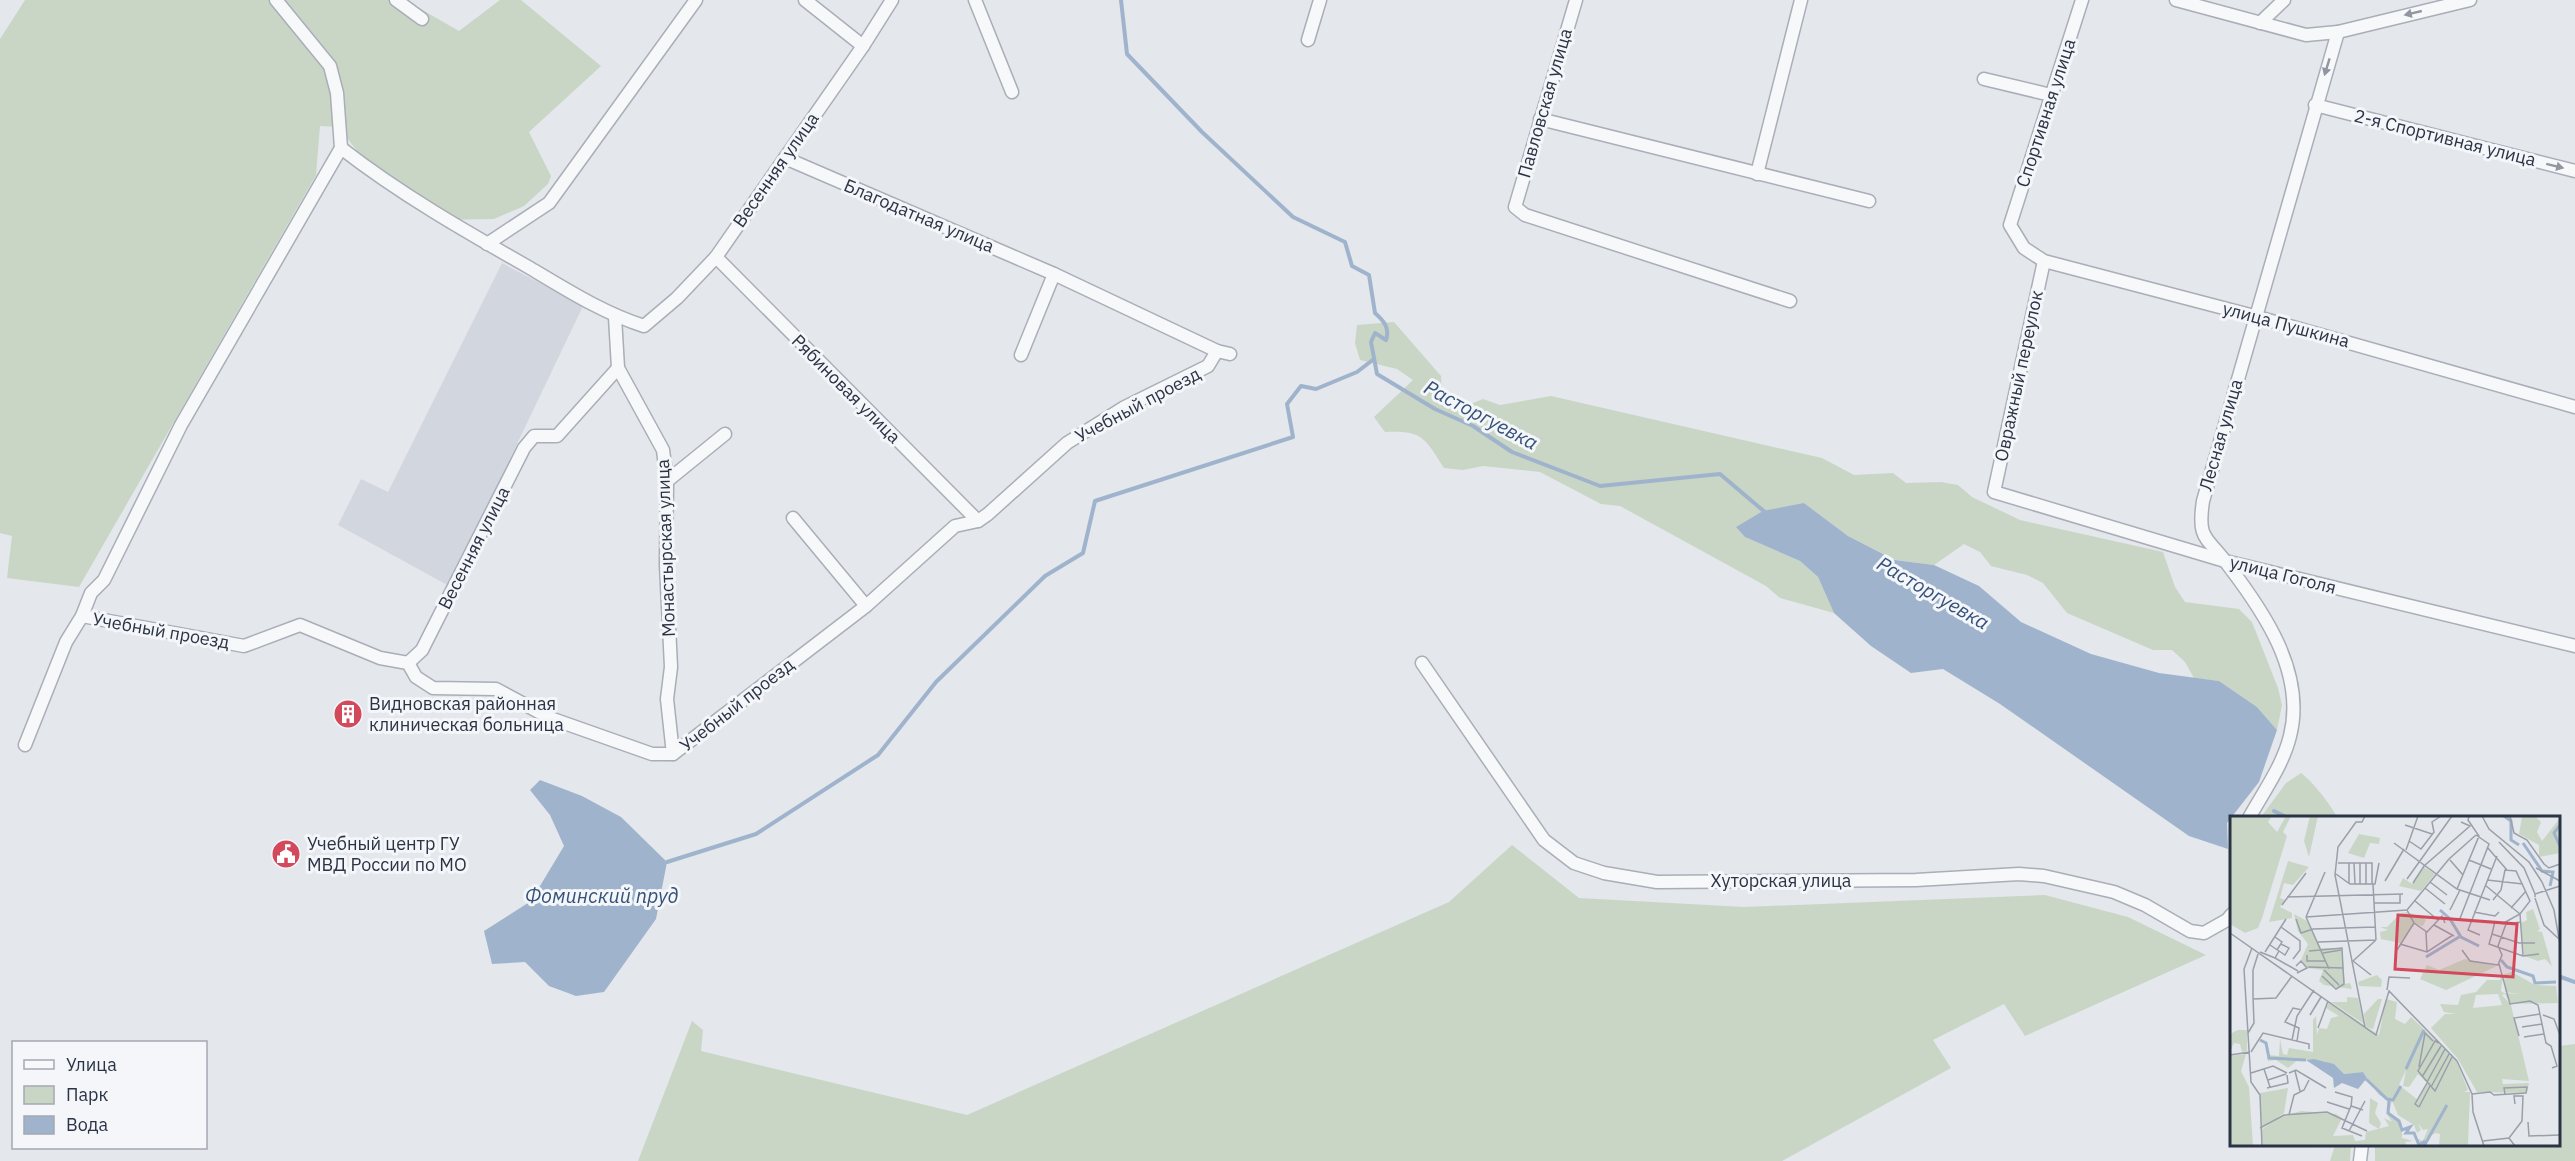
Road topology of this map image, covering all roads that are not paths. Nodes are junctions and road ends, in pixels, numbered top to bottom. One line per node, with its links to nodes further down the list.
1 (276, 0): 24 (street)
2 (396, 0): 14 (street)
3 (696, 0): 30 (street)
4 (805, 0): 18 (street)
5 (892, 0): 18 (street, Весенняя улица)
6 (975, 0): 20 (street)
7 (1320, 0): 17 (street)
8 (1576, 0): 23 (street, Павловская улица)
9 (1801, 0): 27 (street)
10 (2082, 0): 21 (street, Спортивная улица)
11 (2176, 0): 15 (street)
12 (2284, 0): 15 (street)
13 (2470, 0): 16 (street, one-way to 16)
14 (422, 19)
15 (2259, 23): 16 (street)
16 (2340, 31): 22 (street, Лесная улица, one-way to 22)
17 (1308, 40)
18 (863, 46): 25 (street, Весенняя улица)
19 (1984, 80): 21 (street)
20 (1012, 92)
21 (2051, 95): 29 (street, Спортивная улица)
22 (2315, 105): 26 (street, 2-я Спортивная улица, one-way to 26); 35 (street, Лесная улица)
23 (1540, 119): 27 (street); 34 (street, Павловская улица)
24 (341, 148): 30 (street); 49 (street)
25 (785, 158): 31 (street, Весенняя улица); 33 (street, Благодатная улица)
26 (2575, 171)
27 (1757, 174): 28 (street)
28 (1869, 201)
29 (2010, 225): 32 (street, улица Пушкина)
30 (487, 244): 36 (street)
31 (716, 257): 36 (street, Весенняя улица); 46 (street, Рябиновая улица)
32 (2044, 261): 35 (street, улица Пушкина); 44 (street, Овражный переулок)
33 (1054, 274): 37 (street, Благодатная улица); 39 (street)
34 (1790, 301)
35 (2254, 316): 41 (street, улица Пушкина); 47 (street, Лесная улица)
36 (615, 317): 40 (street, Монастырская улица)
37 (1217, 351): 38 (street, Благодатная улица); 46 (street, Учебный проезд)
38 (1230, 354)
39 (1021, 355)
40 (618, 368): 43 (street, Монастырская улица); 51 (street, Весенняя улица)
41 (2575, 407)
42 (725, 434): 43 (street)
43 (667, 481): 54 (street, Монастырская улица)
44 (1994, 492): 47 (street, улица Гоголя)
45 (793, 518): 48 (street)
46 (978, 521): 48 (street, Учебный проезд)
47 (2226, 561): 50 (street, улица Гоголя); 55 (street, Лесная улица)
48 (866, 606): 54 (street, Учебный проезд)
49 (82, 616): 51 (street, Учебный проезд); 53 (street)
50 (2575, 646)
51 (408, 663): 54 (street, Учебный проезд)
52 (1422, 663): 56 (street, Хуторская улица)
53 (25, 745)
54 (673, 754)
55 (2250, 816)
56 (2230, 917)
57 (2361, 1146): 58 (street)
58 (2360, 1161)

